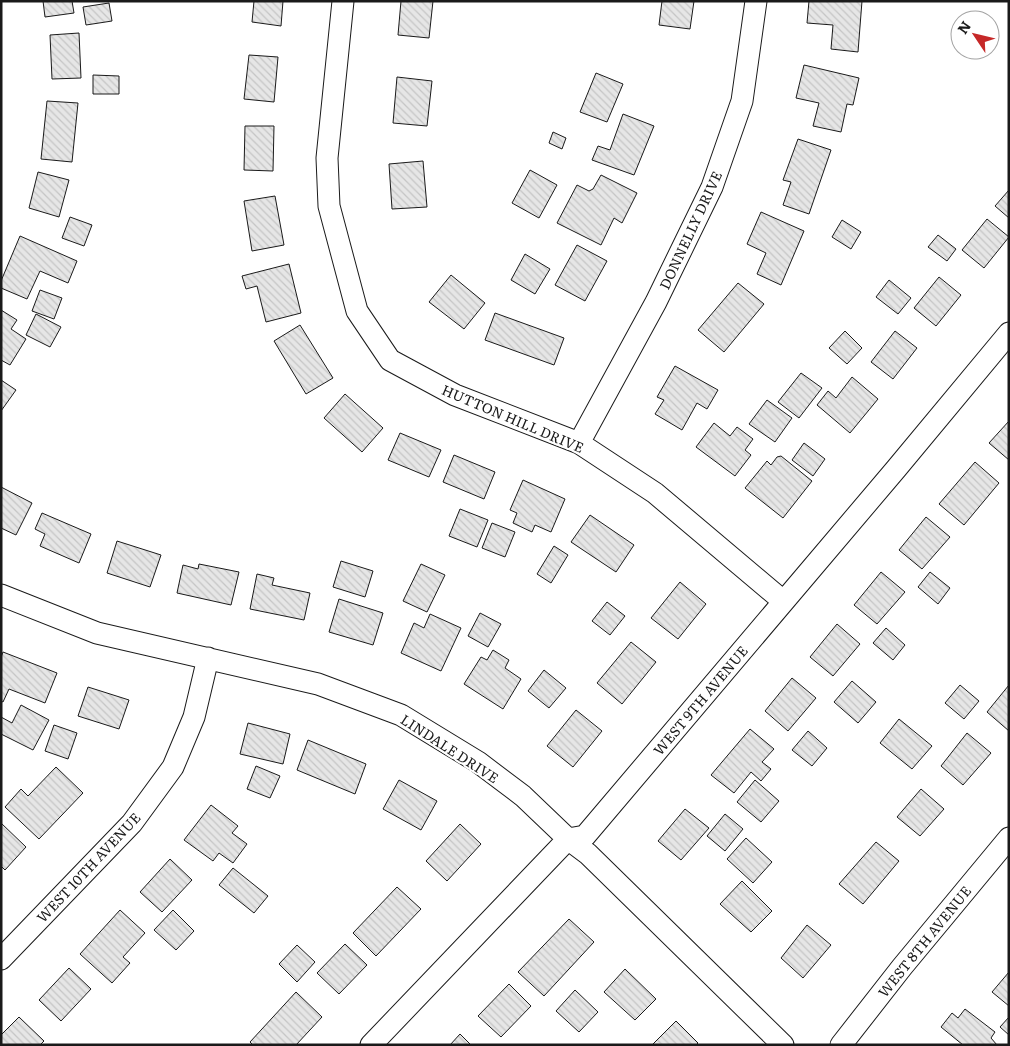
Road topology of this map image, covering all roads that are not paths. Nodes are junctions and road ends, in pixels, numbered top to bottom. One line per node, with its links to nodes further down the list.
1 (343, 1): 4 (street, HUTTON HILL DRIVE)
2 (756, 1): 4 (street, DONNELLY DRIVE)
3 (1009, 333): 6 (street, WEST 9TH AVENUE)
4 (579, 443): 6 (street, HUTTON HILL DRIVE)
5 (1, 595): 7 (street, LINDALE DRIVE)
6 (783, 601): 9 (street, WEST 9TH AVENUE)
7 (208, 658): 9 (street, LINDALE DRIVE); 10 (street, WEST 10TH AVENUE)
8 (1009, 838): 13 (street, WEST 8TH AVENUE)
9 (568, 839): 11 (street, WEST 9TH AVENUE); 12 (street, LINDALE DRIVE)
10 (1, 959)
11 (371, 1045)
12 (783, 1045)
13 (841, 1045)

